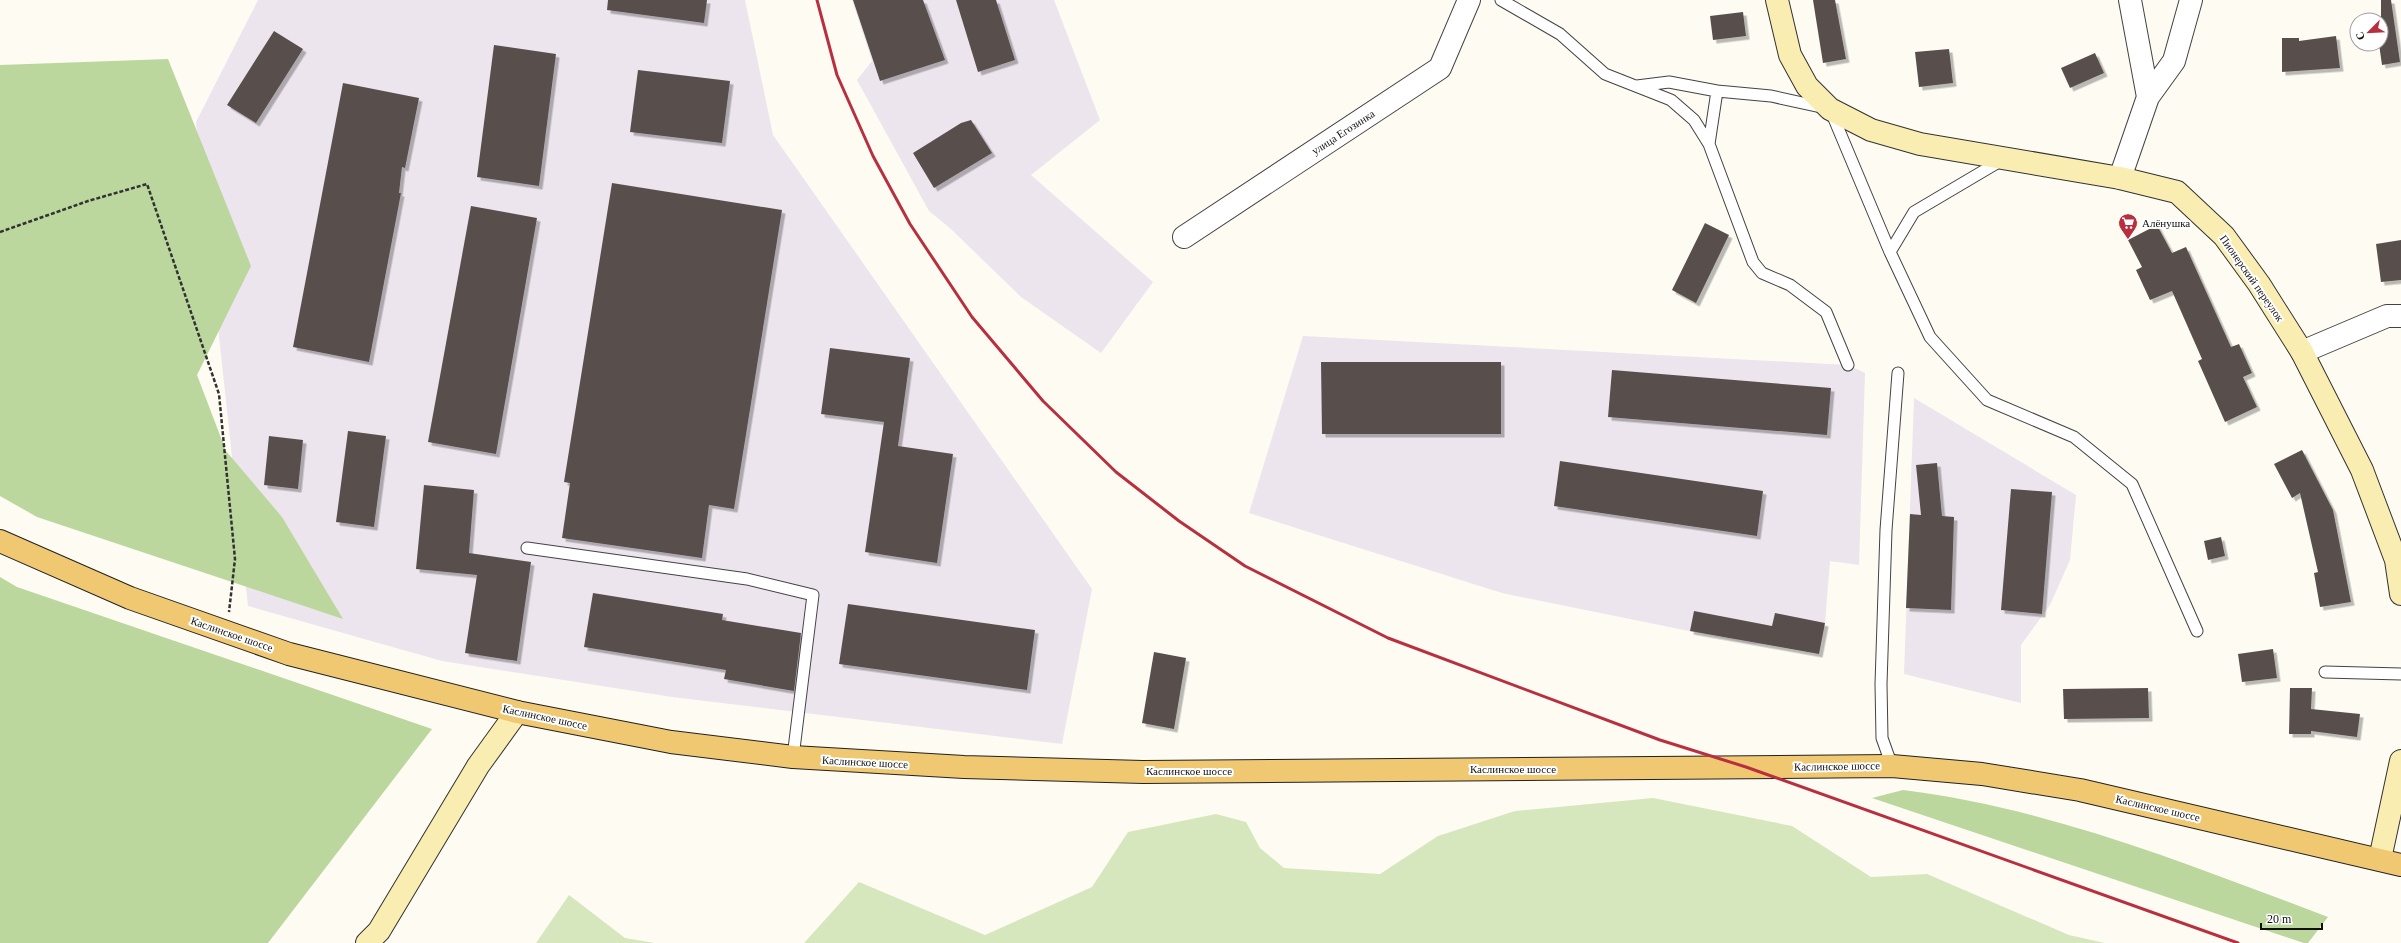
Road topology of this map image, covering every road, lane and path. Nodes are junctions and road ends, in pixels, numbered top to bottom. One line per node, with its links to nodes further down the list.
1 (1469, 0): 14 (street, улица Егозинка)
2 (1501, 0): 6 (lane)
3 (1777, 0): 9 (street, Пионерский переулок)
4 (2130, 0): 8 (street)
5 (2192, 0): 8 (street)
6 (1634, 86): 7 (lane); 10 (lane)
7 (1717, 91): 9 (lane); 10 (lane)
8 (2148, 97): 12 (street)
9 (1830, 109): 11 (street, Пионерский переулок); 15 (lane)
10 (1709, 144): 18 (lane)
11 (2005, 158): 12 (street, Пионерский переулок); 15 (lane)
12 (2120, 178): 17 (street, Пионерский переулок)
13 (0, 232): 24 (path)
14 (1184, 237)
15 (1890, 252): 23 (lane)
16 (2396, 314): 17 (street)
17 (2302, 352): 22 (street, Пионерский переулок)
18 (1848, 365)
19 (1898, 373): 30 (lane)
20 (0, 541): 24 (main road, Каслинское шоссе)
21 (527, 548): 28 (lane)
22 (2401, 594)
23 (2197, 631)
24 (227, 632): 27 (main road, Каслинское шоссе)
25 (2325, 672): 26 (lane)
26 (2401, 674)
27 (517, 712): 28 (main road, Каслинское шоссе); 33 (street)
28 (793, 757): 30 (main road, Каслинское шоссе)
29 (2401, 762): 31 (street)
30 (1892, 766): 31 (main road, Каслинское шоссе)
31 (2380, 859): 32 (main road, Каслинское шоссе)
32 (2401, 865)
33 (367, 943)

